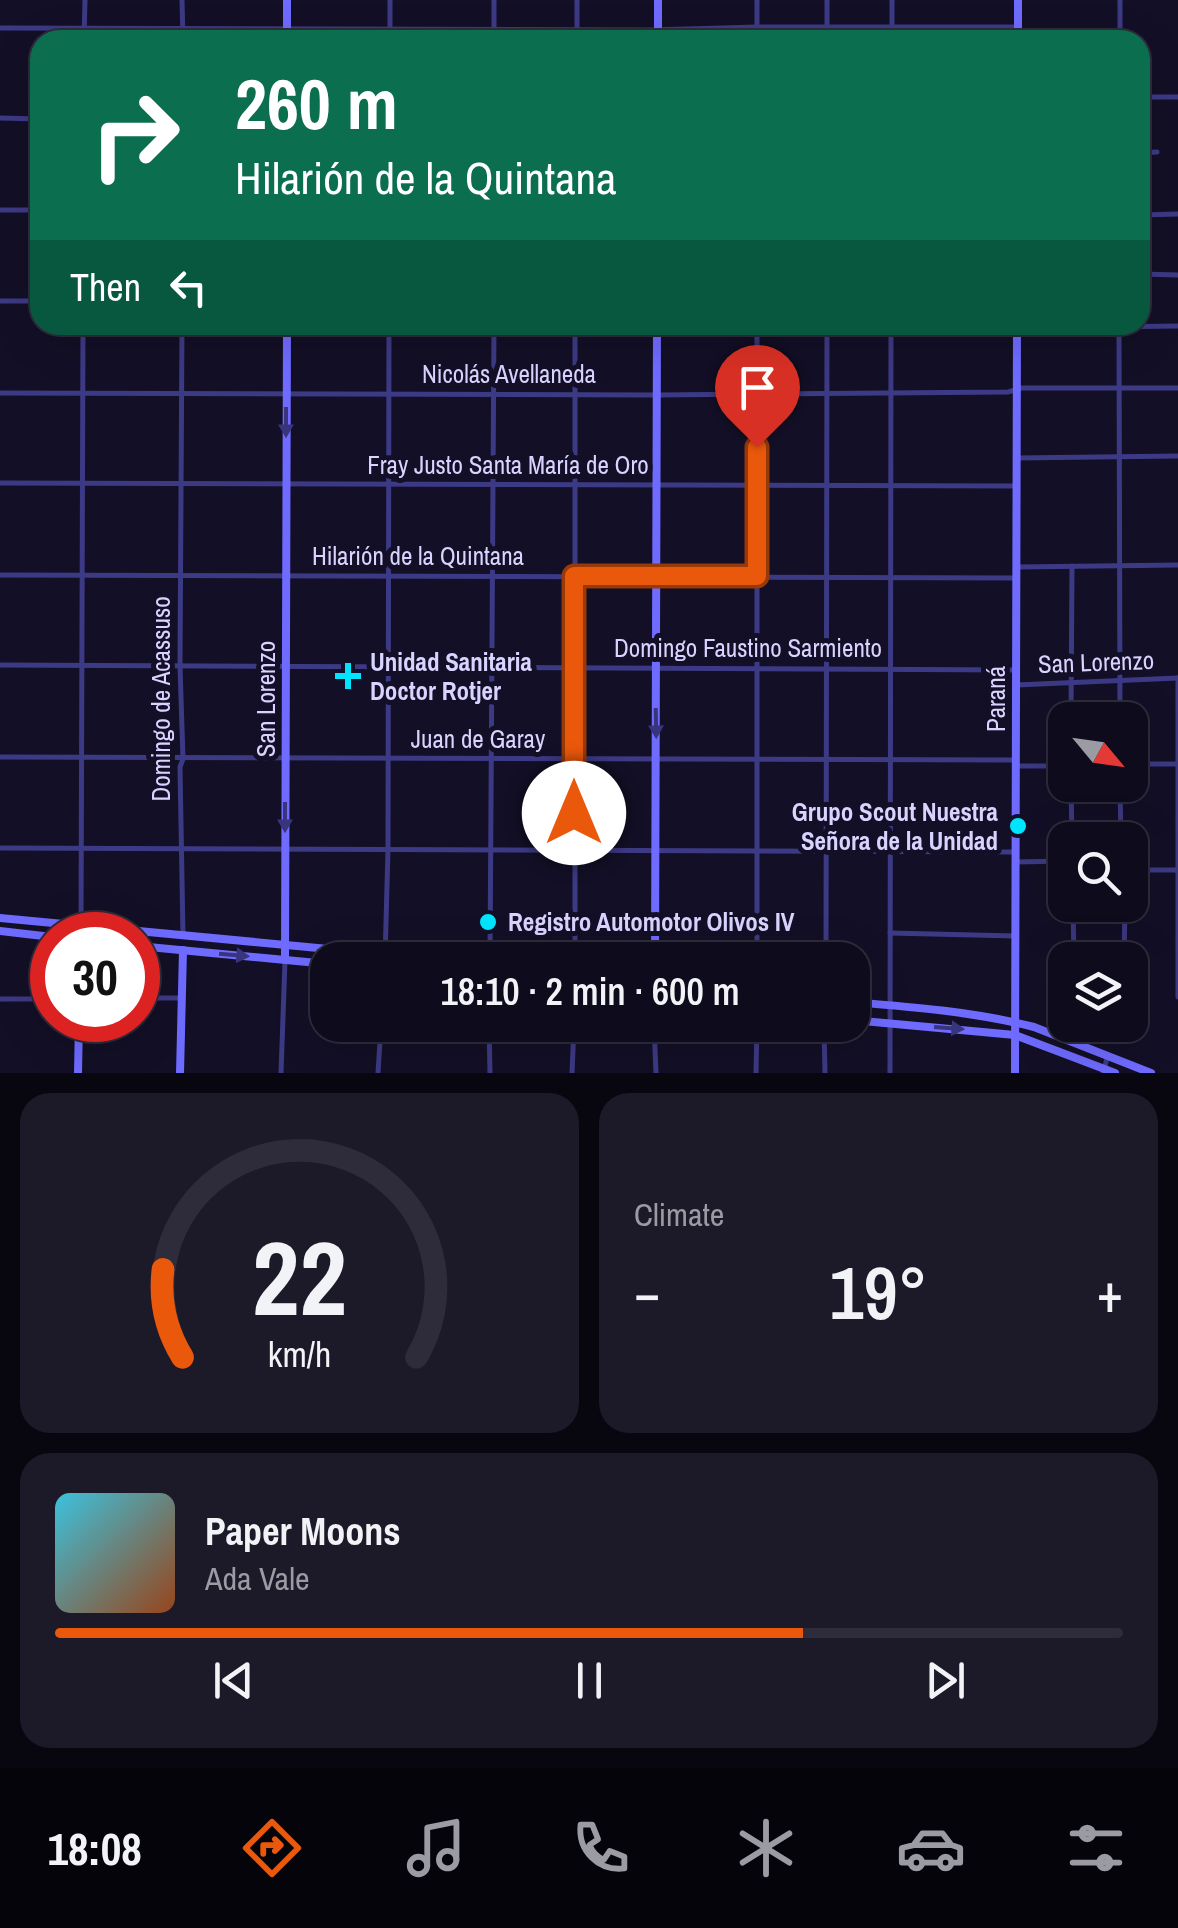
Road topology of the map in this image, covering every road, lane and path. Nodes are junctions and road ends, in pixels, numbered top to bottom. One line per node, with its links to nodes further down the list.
1 (84, 0): 19 (street)
2 (182, 0): 13 (street)
3 (287, 0): 20 (street)
4 (390, 0): 21 (street)
5 (494, 0): 23 (street)
6 (577, 0): 24 (street)
7 (658, 0): 25 (street)
8 (758, 0): 14 (street)
9 (827, 0): 15 (street)
10 (892, 0): 16 (street)
11 (1018, 0): 17 (street)
12 (1120, 0): 27 (street)
13 (182, 27): 19 (street); 20 (street); 22 (street)
14 (758, 27): 15 (street); 26 (street)
15 (827, 27): 16 (street)
16 (892, 27): 17 (street)
17 (1018, 27)
18 (0, 28): 19 (street)
19 (84, 28)
20 (287, 29): 21 (street)
21 (390, 29): 23 (street)
22 (182, 30)
23 (494, 30): 24 (street)
24 (577, 30)
25 (658, 30)
26 (720, 30)
27 (1120, 30)
28 (1150, 97): 29 (street)
29 (1178, 97)
30 (0, 118): 31 (street)
31 (30, 119)
32 (1150, 152): 33 (street)
33 (1156, 152)
34 (0, 210): 35 (street)
35 (30, 210)
36 (1150, 214): 37 (street)
37 (1178, 214)
38 (1150, 274): 39 (street)
39 (1178, 275)
40 (0, 301): 41 (street)
41 (30, 301)
42 (1150, 326): 43 (street)
43 (1178, 326)
44 (83, 335): 60 (street)
45 (182, 335): 61 (street, Domingo de Acassuso)
46 (286, 335): 62 (street, San Lorenzo)
47 (389, 335): 65 (street)
48 (494, 335): 66 (street)
49 (575, 335): 63 (street)
50 (657, 335): 67 (street)
51 (757, 335): 68 (street)
52 (827, 335): 69 (street)
53 (891, 335): 64 (street)
54 (1017, 335): 58 (street, Paraná)
55 (1120, 335): 56 (street)
56 (1120, 387): 57 (street, Nicolás Avellaneda); 58 (street, Nicolás Avellaneda); 71 (street)
57 (1178, 388)
58 (1017, 390): 64 (street, Nicolás Avellaneda); 72 (street, Paraná)
59 (0, 392): 60 (street, Nicolás Avellaneda)
60 (83, 393): 61 (street, Nicolás Avellaneda); 74 (street)
61 (181, 393): 62 (street, Nicolás Avellaneda); 75 (street, Domingo de Acassuso)
62 (286, 393): 65 (street, Nicolás Avellaneda); 76 (street, San Lorenzo, one-way to 76)
63 (576, 393): 66 (street, Nicolás Avellaneda); 67 (street, Nicolás Avellaneda); 77 (street)
64 (891, 393): 69 (street, Nicolás Avellaneda); 83 (street)
65 (388, 394): 66 (street, Nicolás Avellaneda); 78 (street)
66 (492, 394): 79 (street)
67 (657, 394): 68 (street, Nicolás Avellaneda); 80 (street)
68 (757, 394): 69 (street, Nicolás Avellaneda); 81 (street)
69 (827, 394): 82 (street)
70 (1178, 456): 71 (street)
71 (1119, 457): 72 (street); 86 (street)
72 (1017, 458): 84 (street, Paraná)
73 (0, 483): 74 (street, Fray Justo Santa María de Oro)
74 (83, 483): 75 (street, Fray Justo Santa María de Oro); 90 (street)
75 (181, 484): 76 (street, Fray Justo Santa María de Oro); 91 (street, Domingo de Acassuso)
76 (286, 484): 78 (street, Fray Justo Santa María de Oro); 92 (street, San Lorenzo)
77 (576, 484): 79 (street, Fray Justo Santa María de Oro); 80 (street, Fray Justo Santa María de Oro); 94 (street)
78 (388, 486): 79 (street, Fray Justo Santa María de Oro); 93 (street)
79 (493, 486): 99 (street)
80 (656, 486): 81 (street, Fray Justo Santa María de Oro); 95 (street)
81 (757, 486): 82 (street, Fray Justo Santa María de Oro); 96 (street)
82 (826, 486): 83 (street, Fray Justo Santa María de Oro); 97 (street)
83 (891, 486): 84 (street, Fray Justo Santa María de Oro); 98 (street)
84 (1017, 486): 87 (street, Paraná)
85 (1178, 564): 86 (street)
86 (1119, 565): 88 (street); 114 (street)
87 (1017, 566): 88 (street); 100 (street, Paraná)
88 (1072, 566): 115 (street)
89 (0, 574): 90 (street, Hilarión de la Quintana)
90 (82, 575): 91 (street, Hilarión de la Quintana); 102 (street)
91 (182, 575): 92 (street, Hilarión de la Quintana); 103 (street, Domingo de Acassuso)
92 (286, 575): 93 (street, Hilarión de la Quintana); 104 (street, San Lorenzo)
93 (388, 575): 99 (street, Hilarión de la Quintana); 105 (street)
94 (574, 576): 95 (street, Hilarión de la Quintana); 99 (street, Hilarión de la Quintana); 107 (street)
95 (656, 576): 96 (street, Hilarión de la Quintana); 108 (street)
96 (757, 576): 97 (street, Hilarión de la Quintana); 109 (street)
97 (826, 576): 98 (street, Hilarión de la Quintana); 110 (street)
98 (891, 576): 100 (street, Hilarión de la Quintana); 111 (street)
99 (492, 577): 106 (street)
100 (1016, 578): 112 (street, Paraná)
101 (0, 665): 102 (street, Domingo Faustino Sarmiento)
102 (82, 665): 103 (street, Domingo Faustino Sarmiento); 120 (street)
103 (180, 666): 104 (street, Domingo Faustino Sarmiento); 124 (street, Domingo de Acassuso)
104 (286, 666): 105 (street, Domingo Faustino Sarmiento); 121 (street, San Lorenzo)
105 (387, 666): 106 (street, Domingo Faustino Sarmiento); 122 (street)
106 (490, 666): 107 (street, Domingo Faustino Sarmiento); 123 (street)
107 (575, 667): 108 (street, Domingo Faustino Sarmiento); 125 (street)
108 (656, 668): 109 (street, Domingo Faustino Sarmiento); 126 (street, one-way to 126)
109 (756, 668): 110 (street, Domingo Faustino Sarmiento); 127 (street)
110 (826, 668): 111 (street, Domingo Faustino Sarmiento); 128 (street)
111 (891, 669): 112 (street, Domingo Faustino Sarmiento); 129 (street)
112 (1016, 670): 116 (street, Paraná)
113 (1178, 678): 114 (street, San Lorenzo); 132 (street)
114 (1120, 682): 115 (street, San Lorenzo); 118 (street)
115 (1070, 684): 116 (street, San Lorenzo); 117 (street)
116 (1016, 685): 130 (street, Paraná)
117 (1070, 702)
118 (1120, 702)
119 (0, 757): 120 (street, Juan de Garay)
120 (82, 757): 124 (street, Juan de Garay); 135 (street)
121 (286, 758): 122 (street, Juan de Garay); 124 (street, Juan de Garay); 137 (street, San Lorenzo, one-way to 137)
122 (388, 758): 123 (street, Juan de Garay); 138 (street)
123 (492, 758): 125 (street, Juan de Garay); 139 (street)
124 (182, 759): 136 (street, Domingo de Acassuso)
125 (574, 759): 126 (street, Juan de Garay); 141 (street)
126 (657, 759): 127 (street, Juan de Garay); 140 (street)
127 (756, 760): 128 (street, Juan de Garay); 142 (street)
128 (826, 760): 129 (street, Juan de Garay); 143 (street)
129 (891, 760): 130 (street, Juan de Garay); 144 (street)
130 (1016, 763): 133 (street, Juan de Garay); 145 (street, Paraná)
131 (1148, 764): 132 (street)
132 (1178, 764): 148 (street)
133 (1048, 765)
134 (0, 848): 135 (street)
135 (82, 848): 136 (street); 149 (street)
136 (182, 849): 137 (street); 156 (street, Domingo de Acassuso)
137 (285, 849): 138 (street); 164 (street, San Lorenzo)
138 (388, 849): 139 (street); 158 (street)
139 (492, 850): 141 (street); 159 (street)
140 (657, 850): 141 (street); 142 (street); 161 (street)
141 (574, 851): 160 (street)
142 (756, 852): 143 (street); 162 (street)
143 (826, 852): 144 (street); 163 (street)
144 (890, 852): 145 (street); 153 (street)
145 (1016, 857): 146 (street); 157 (street, Paraná)
146 (1048, 860)
147 (1148, 870): 148 (street)
148 (1178, 870): 170 (street)
149 (81, 912)
150 (0, 918): 151 (street)
151 (30, 923)
152 (0, 930): 154 (street)
153 (890, 933): 157 (street); 177 (street)
154 (30, 934)
155 (160, 935): 156 (street)
156 (183, 936): 164 (street); 167 (street, Domingo de Acassuso)
157 (1016, 936): 179 (street, Paraná)
158 (386, 942)
159 (490, 942)
160 (574, 942)
161 (655, 942)
162 (756, 942)
163 (826, 942)
164 (285, 945): 166 (street); 168 (street, San Lorenzo)
165 (160, 948): 167 (street)
166 (310, 948)
167 (182, 951): 168 (street, one-way to 168); 172 (street, Domingo de Acassuso)
168 (285, 960): 169 (street); 194 (street, San Lorenzo)
169 (310, 962)
170 (1178, 980): 173 (street)
171 (160, 998): 172 (street)
172 (182, 998): 193 (street, Domingo de Acassuso)
173 (1178, 998)
174 (30, 999): 175 (street)
175 (0, 1000)
176 (870, 1003): 177 (street)
177 (890, 1005): 179 (street); 180 (street)
178 (870, 1022): 180 (street)
179 (1015, 1022): 181 (street, Paraná); 189 (street)
180 (890, 1024): 181 (street, one-way to 181); 201 (street)
181 (1015, 1035): 191 (street); 202 (street, Paraná)
182 (79, 1042): 192 (street)
183 (380, 1042): 195 (street)
184 (489, 1042): 196 (street)
185 (573, 1042): 197 (street)
186 (655, 1042): 198 (street)
187 (757, 1042): 199 (street)
188 (824, 1042): 200 (street)
189 (1075, 1043): 190 (street)
190 (1108, 1055): 191 (street); 204 (street)
191 (1103, 1070): 203 (street)
192 (78, 1073)
193 (180, 1073)
194 (282, 1073)
195 (378, 1073)
196 (490, 1073)
197 (572, 1073)
198 (656, 1073)
199 (756, 1073)
200 (825, 1073)
201 (890, 1073)
202 (1016, 1073)
203 (1115, 1073)
204 (1152, 1073)

